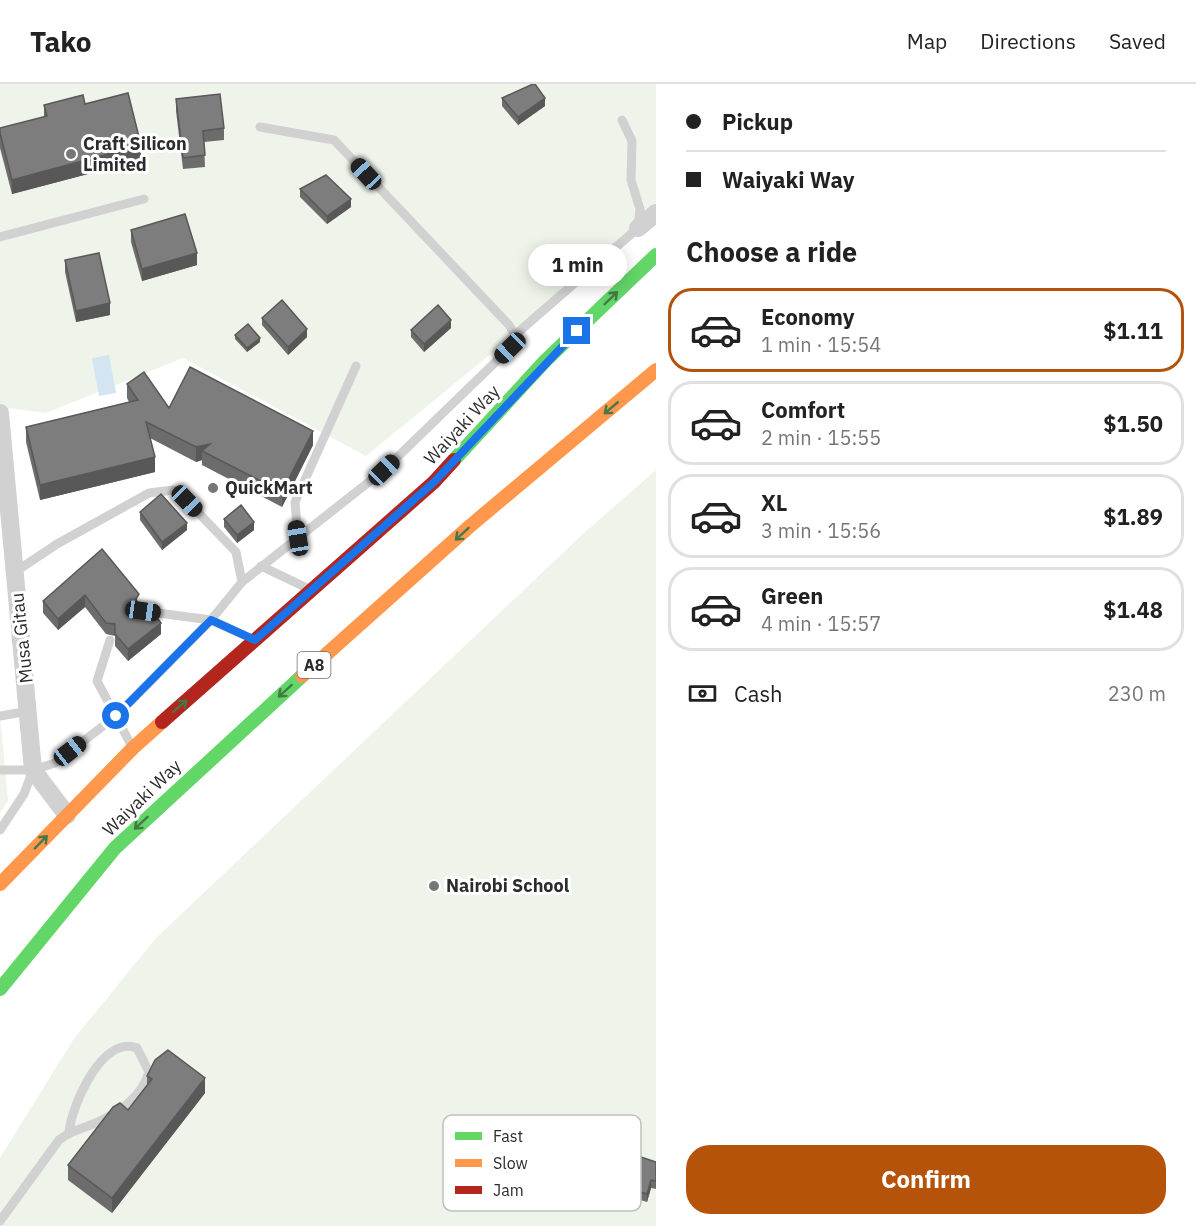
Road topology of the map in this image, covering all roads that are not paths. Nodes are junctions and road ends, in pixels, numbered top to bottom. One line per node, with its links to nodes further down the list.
1 (622, 120): 5 (lane)
2 (260, 128): 8 (lane)
3 (144, 199): 6 (lane)
4 (656, 213): 5 (street)
5 (638, 228): 8 (lane)
6 (0, 237)
7 (656, 255): 17 (highway, Waiyaki Way, one-way to 7)
8 (515, 335): 13 (lane)
9 (356, 366): 13 (lane)
10 (656, 370): 31 (highway, Waiyaki Way / A8, one-way to 31)
11 (0, 413): 12 (street, Musa Gitau)
12 (5, 523): 15 (street, Musa Gitau)
13 (298, 538): 14 (lane)
14 (261, 566): 16 (lane); 17 (lane)
15 (15, 572): 16 (lane); 22 (street, Musa Gitau)
16 (242, 582): 19 (lane)
17 (312, 591): 21 (highway, Waiyaki Way)
18 (143, 611): 19 (lane)
19 (211, 620): 21 (lane); 23 (lane)
20 (111, 640): 23 (lane)
21 (255, 640): 25 (highway, Waiyaki Way, one-way to 21)
22 (29, 711): 24 (lane); 27 (street, Musa Gitau)
23 (116, 716): 25 (lane); 27 (lane)
24 (0, 717)
25 (133, 748): 28 (highway, Waiyaki Way)
26 (0, 770): 27 (lane)
27 (33, 770): 28 (street); 29 (lane)
28 (67, 815): 30 (highway, Waiyaki Way, one-way to 28)
29 (0, 830)
30 (0, 884)
31 (0, 989)
32 (69, 1132): 32 (lane); 33 (lane)
33 (0, 1221)

